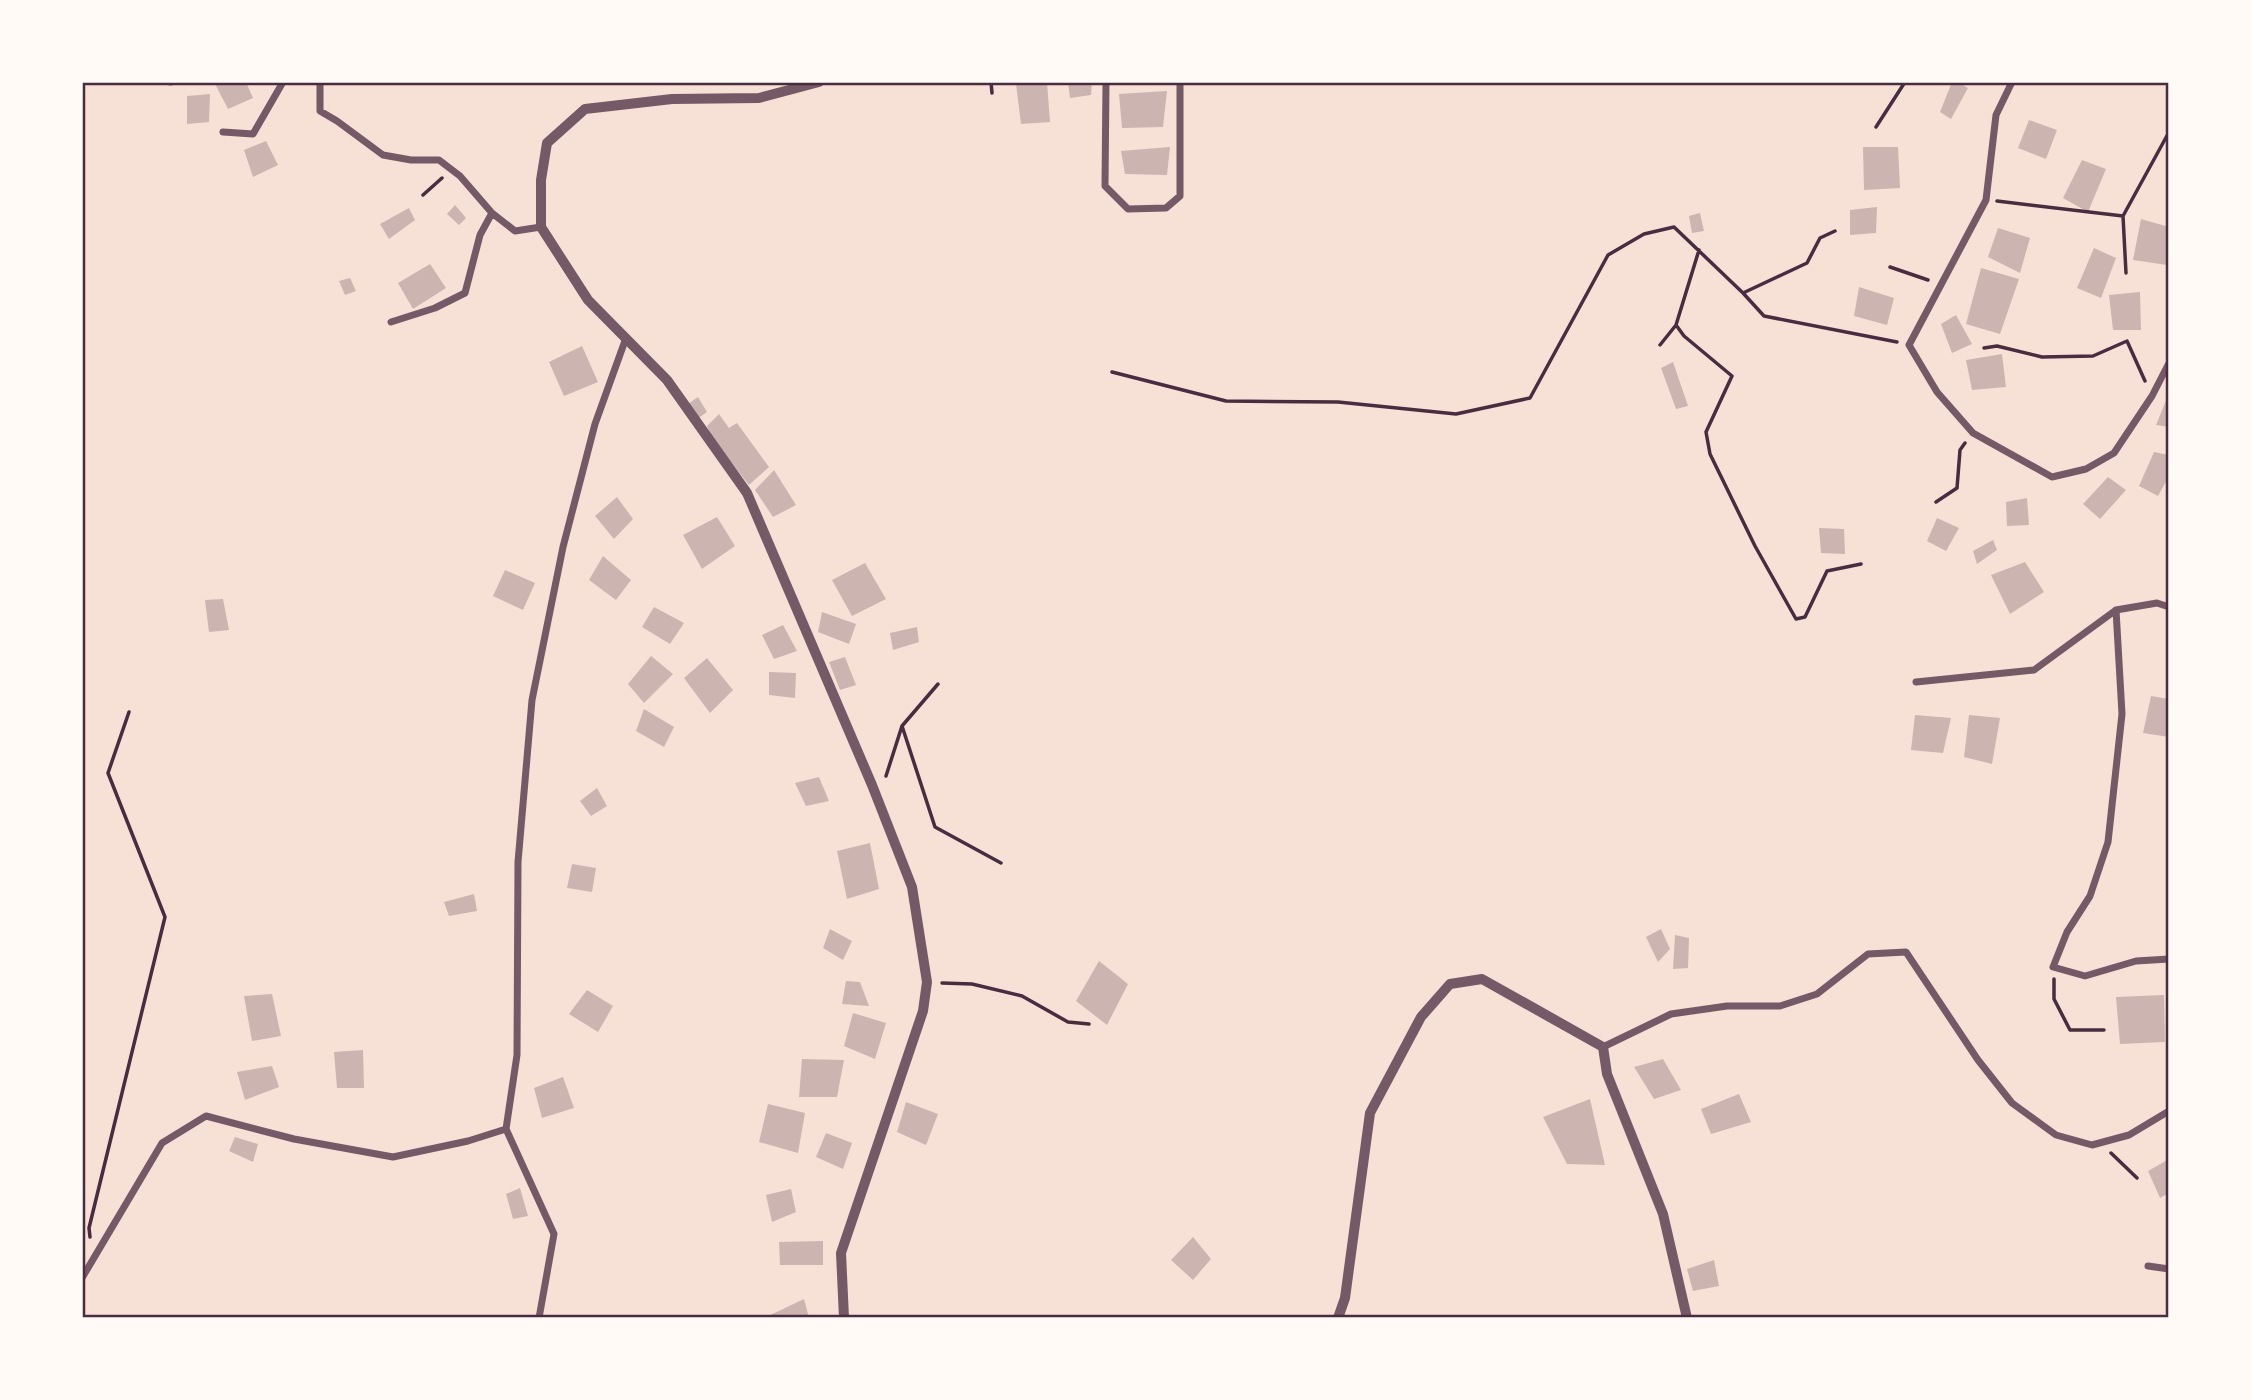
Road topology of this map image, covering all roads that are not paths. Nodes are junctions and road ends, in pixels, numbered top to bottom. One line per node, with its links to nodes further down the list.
1 (283, 82): 7 (street)
2 (320, 82): 8 (street)
3 (819, 82): 9 (street)
4 (1107, 82): 5 (street)
5 (1180, 82)
6 (2012, 82): 12 (street)
7 (223, 132)
8 (492, 213): 9 (street); 10 (street)
9 (541, 227): 11 (street)
10 (391, 322)
11 (626, 338): 19 (street); 24 (street)
12 (2169, 363)
13 (2169, 607): 14 (street)
14 (2116, 610): 15 (street); 16 (street)
15 (1916, 682)
16 (2169, 959)
17 (1603, 1047): 18 (street); 25 (street); 26 (street)
18 (2169, 1111)
19 (506, 1129): 22 (street); 23 (street)
20 (2148, 1266): 21 (street)
21 (2169, 1269)
22 (82, 1278)
23 (539, 1318)
24 (844, 1318)
25 (1338, 1318)
26 (1687, 1318)

